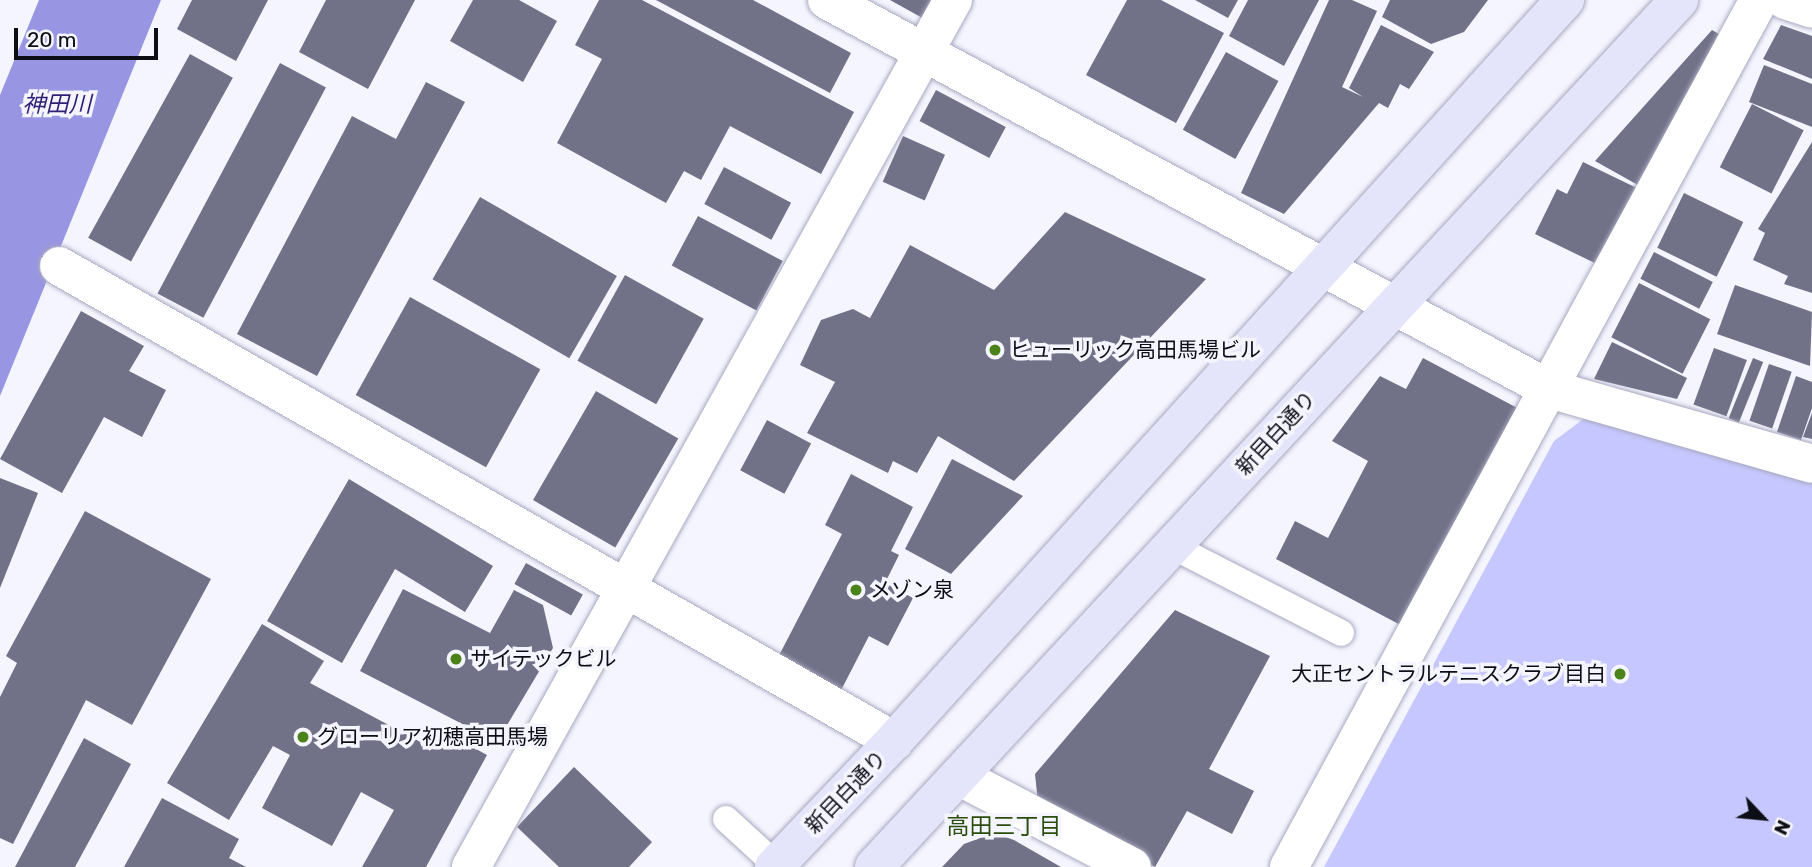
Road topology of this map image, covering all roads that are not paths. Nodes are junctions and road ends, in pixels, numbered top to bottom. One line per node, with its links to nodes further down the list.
1 (827, 0): 8 (street)
2 (953, 0): 8 (street)
3 (1565, 0): 10 (main road, 新目白通り)
4 (1679, 0): 11 (main road, 新目白通り)
5 (1759, 0): 12 (street)
6 (1785, 0): 7 (street)
7 (1812, 9)
8 (923, 52): 10 (street); 15 (street)
9 (59, 266): 15 (street)
10 (1322, 268): 11 (street); 17 (main road, 新目白通り)
11 (1392, 305): 12 (street); 14 (main road, 新目白通り)
12 (1549, 389): 13 (street); 24 (street)
13 (1812, 464)
14 (1172, 546): 16 (lane); 18 (main road, 新目白通り)
15 (626, 588): 17 (street); 21 (street)
16 (1341, 633)
17 (894, 741): 20 (main road, 新目白通り)
18 (960, 777): 22 (main road, 新目白通り); 23 (street)
19 (726, 819): 20 (lane)
20 (775, 866)
21 (471, 867)
22 (874, 867)
23 (1132, 867)
24 (1289, 867)

